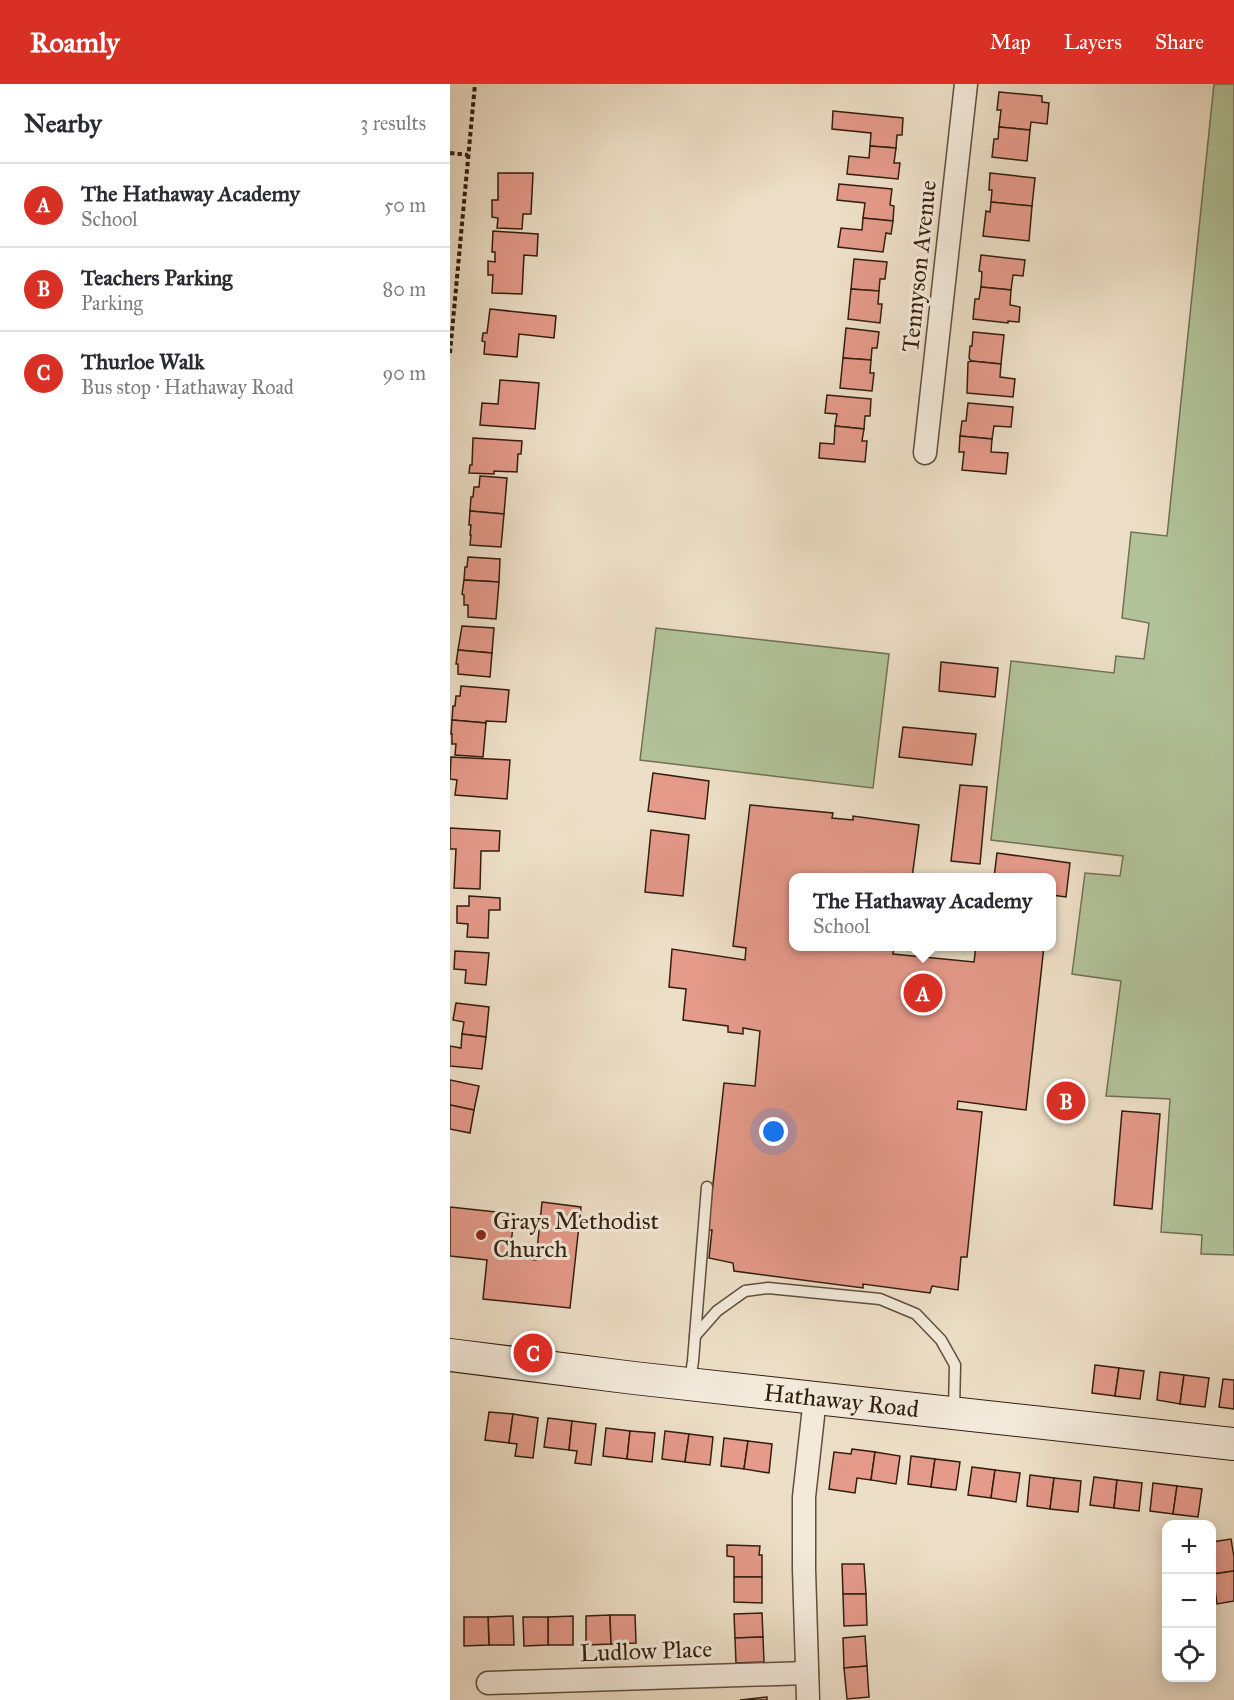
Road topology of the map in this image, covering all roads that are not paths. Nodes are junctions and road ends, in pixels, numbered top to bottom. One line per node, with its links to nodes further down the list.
1 (966, 84): 2 (street, Tennyson Avenue)
2 (925, 453)
3 (707, 1187): 4 (lane)
4 (695, 1336): 6 (lane); 8 (lane)
5 (450, 1355): 6 (street, Hathaway Road)
6 (689, 1384): 7 (street, Hathaway Road)
7 (815, 1398): 8 (street, Hathaway Road); 10 (street)
8 (953, 1413): 9 (street, Hathaway Road)
9 (1234, 1445)
10 (807, 1673): 11 (street, Ludlow Place); 12 (street)
11 (488, 1683)
12 (808, 1700)

